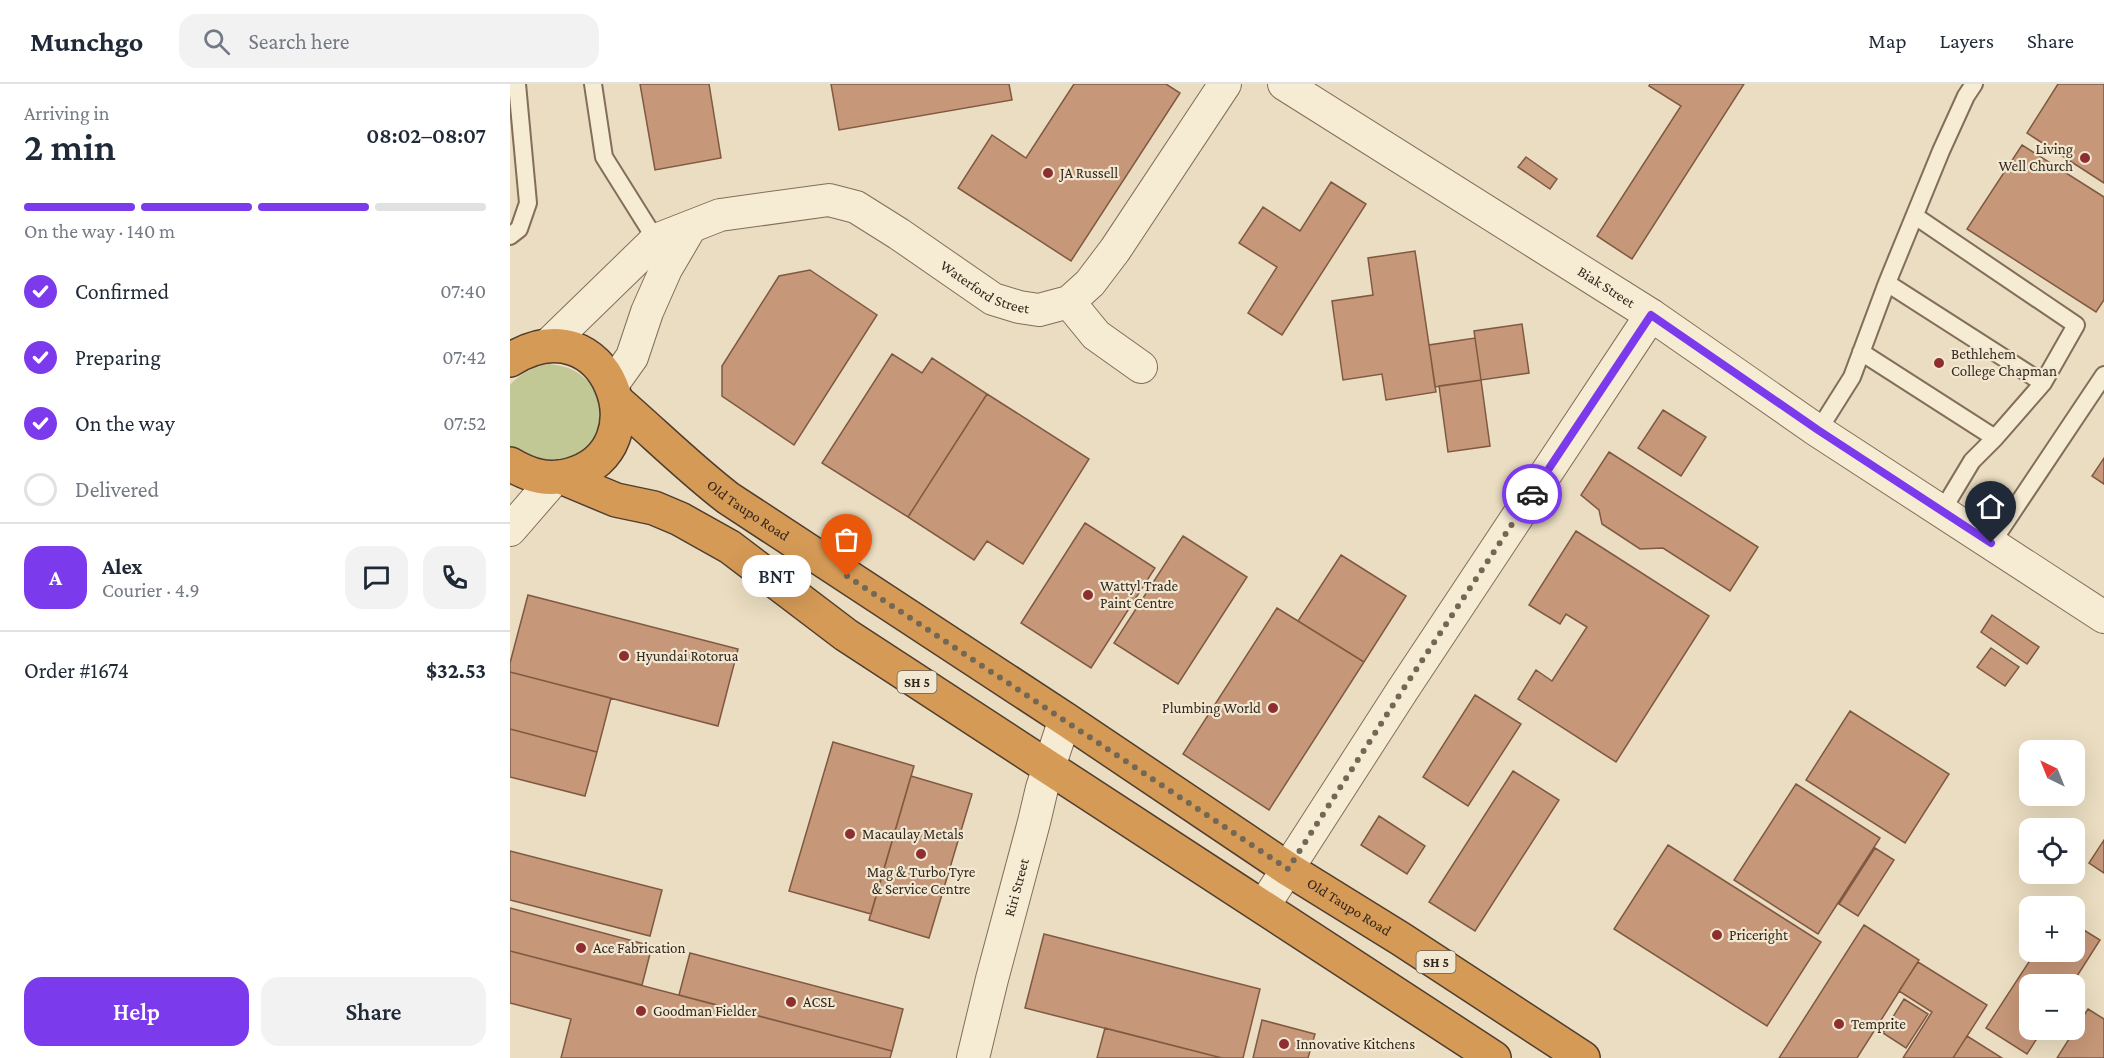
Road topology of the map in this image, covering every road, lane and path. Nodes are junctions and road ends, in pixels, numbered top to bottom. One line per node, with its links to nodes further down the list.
1 (517, 84): 8 (lane)
2 (593, 84): 9 (lane)
3 (1225, 84): 11 (street, Waterford Street)
4 (1284, 84): 12 (street, Biak Street)
5 (1974, 84): 6 (lane)
6 (1915, 216): 10 (lane); 17 (lane)
7 (690, 228): 9 (street, Waterford Street); 11 (street, Waterford Street); 18 (street)
8 (510, 236)
9 (656, 240): 13 (street, Waterford Street)
10 (1887, 283): 14 (lane); 17 (lane)
11 (1069, 302): 15 (street)
12 (1651, 315): 19 (street, Biak Street); 29 (street)
13 (526, 348): 18 (highway, SH 5)
14 (1861, 352): 19 (lane); 20 (lane)
15 (1141, 367)
16 (2104, 375): 25 (lane)
17 (2043, 383): 20 (lane)
18 (615, 393): 22 (highway); 27 (highway, Old Taupo Road / SH 5)
19 (1818, 430): 23 (street, Biak Street)
20 (1995, 438): 23 (lane)
21 (510, 464): 22 (highway, SH 5)
22 (558, 478): 24 (street); 28 (highway, SH 5)
23 (1942, 512): 25 (street, Biak Street)
24 (510, 530)
25 (1991, 543): 26 (street, Biak Street)
26 (2104, 617)
27 (1065, 719): 28 (street, Riri Street); 29 (highway, Old Taupo Road / SH 5)
28 (1048, 769): 30 (highway, SH 5); 31 (street, Riri Street)
29 (1288, 869): 30 (street); 33 (highway, Old Taupo Road / SH 5)
30 (1263, 907): 32 (highway, SH 5)
31 (973, 1058)
32 (1494, 1058)
33 (1582, 1058)

